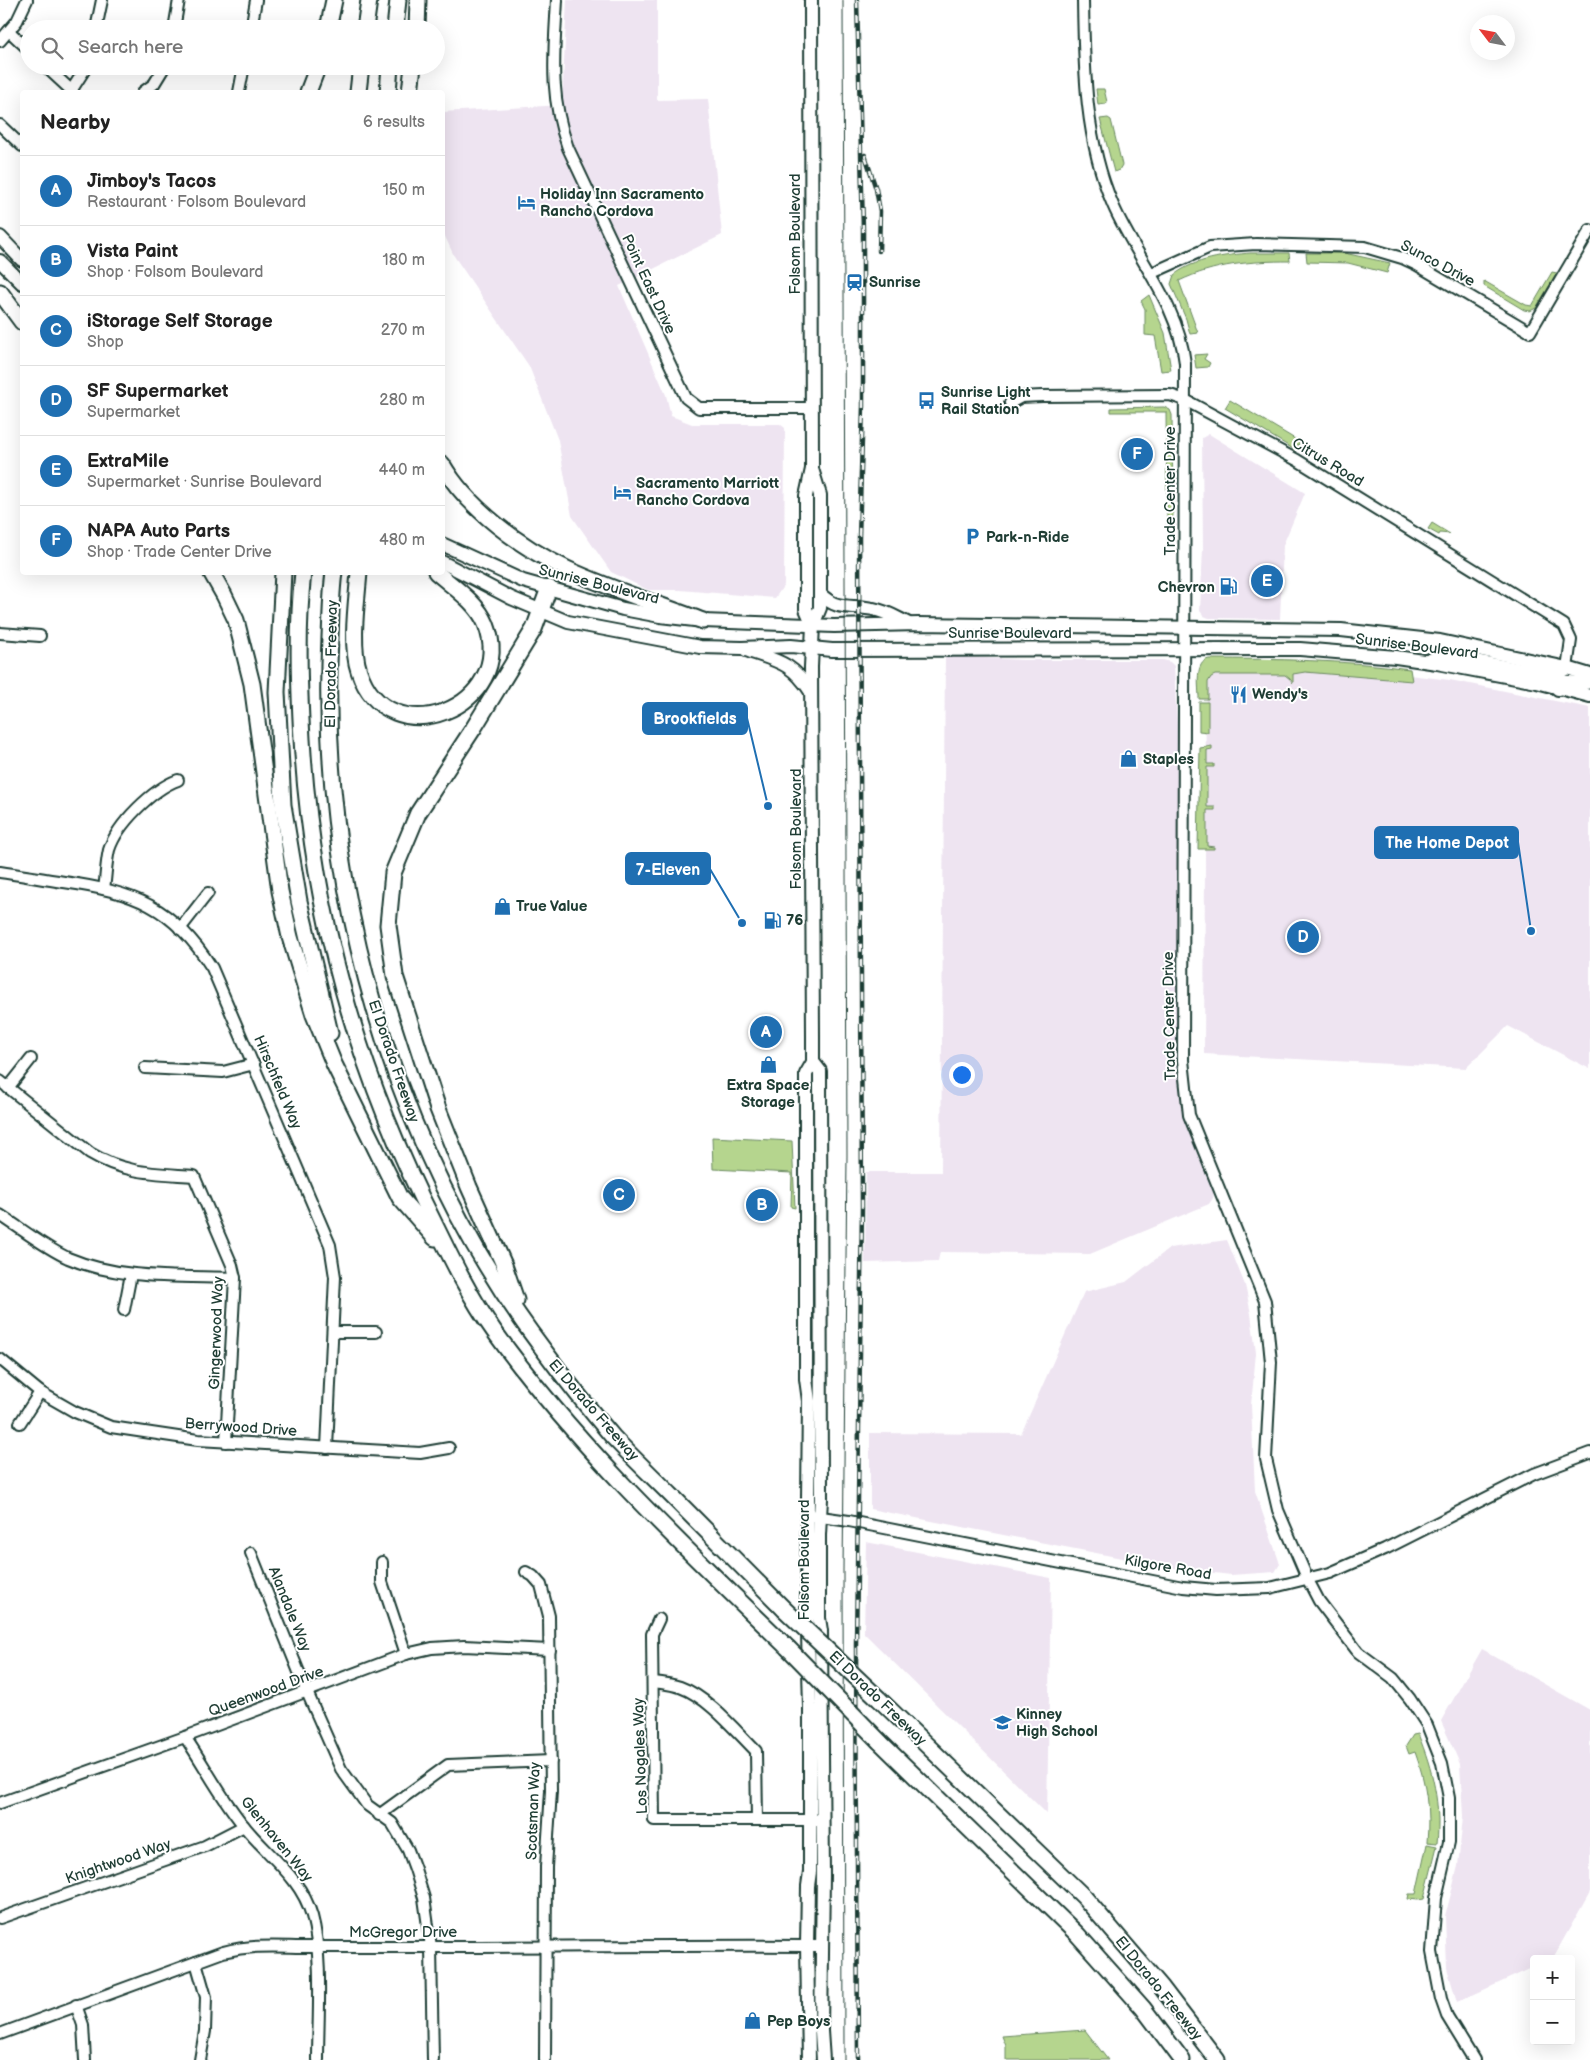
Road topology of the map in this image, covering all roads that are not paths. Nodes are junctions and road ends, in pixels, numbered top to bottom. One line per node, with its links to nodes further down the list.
1 (27, 0): 19 (street)
2 (102, 0): 12 (street)
3 (180, 0): 13 (street)
4 (256, 0): 14 (street)
5 (334, 0): 15 (highway)
6 (369, 0): 16 (highway)
7 (398, 0): 17 (highway)
8 (418, 0): 18 (highway)
9 (556, 0): 50 (street, Point East Drive)
10 (811, 0): 50 (main road, Folsom Boulevard)
11 (1083, 0): 44 (street, Trade Center Drive)
12 (98, 20)
13 (176, 20)
14 (253, 20)
15 (330, 20)
16 (367, 20)
17 (396, 20)
18 (417, 20)
19 (9, 31): 20 (street); 21 (street)
20 (0, 41)
21 (20, 41)
22 (54, 75): 30 (street)
23 (82, 75): 31 (street)
24 (160, 75): 32 (street)
25 (242, 75): 33 (street)
26 (315, 75): 34 (highway)
27 (360, 75): 35 (highway)
28 (389, 75): 36 (highway)
29 (412, 75): 37 (highway)
30 (70, 90)
31 (73, 90)
32 (146, 90)
33 (239, 90)
34 (309, 90)
35 (358, 90)
36 (388, 90)
37 (410, 90)
38 (0, 125): 39 (street)
39 (20, 144)
40 (1590, 230): 44 (street, Sunco Drive)
41 (0, 236): 42 (main road)
42 (20, 258)
43 (0, 261): 45 (main road)
44 (1152, 273): 48 (street, Trade Center Drive)
45 (20, 281)
46 (0, 292): 47 (highway)
47 (20, 319)
48 (1185, 400): 49 (street, Citrus Road); 67 (street, Trade Center Drive); 74 (street, Citrus Road)
49 (1010, 403)
50 (812, 408): 52 (main road, Folsom Boulevard)
51 (445, 468): 64 (highway)
52 (812, 469): 62 (main road, Folsom Boulevard); 66 (main road, Folsom Boulevard)
53 (445, 545): 61 (main road, Sunrise Boulevard)
54 (445, 564): 63 (main road, Sunrise Boulevard)
55 (213, 575): 90 (highway)
56 (283, 575): 90 (highway)
57 (304, 575): 93 (highway, El Dorado Freeway)
58 (334, 575): 98 (highway, El Dorado Freeway)
59 (359, 575): 60 (highway)
60 (439, 575)
61 (549, 588): 63 (highway); 64 (main road, Sunrise Boulevard)
62 (820, 594): 65 (main road); 66 (main road, Folsom Boulevard)
63 (542, 612): 70 (main road, Sunrise Boulevard); 98 (highway)
64 (703, 621): 66 (main road, Sunrise Boulevard)
65 (909, 624): 66 (main road, Sunrise Boulevard); 67 (main road, Sunrise Boulevard)
66 (813, 625): 71 (main road, Folsom Boulevard)
67 (1185, 628): 72 (street, Trade Center Drive); 74 (main road, Sunrise Boulevard)
68 (0, 633): 69 (street)
69 (40, 636)
70 (742, 648): 71 (main road, Sunrise Boulevard); 78 (main road)
71 (812, 648): 72 (main road, Sunrise Boulevard); 78 (main road, Folsom Boulevard)
72 (1185, 649): 73 (main road, Sunrise Boulevard); 112 (street, Trade Center Drive)
73 (1427, 661): 74 (main road); 77 (main road, Sunrise Boulevard)
74 (1567, 668): 75 (main road, Sunrise Boulevard)
75 (1590, 675)
76 (1590, 682): 77 (main road)
77 (1558, 689): 79 (main road, Sunrise Boulevard)
78 (811, 692): 86 (main road, Folsom Boulevard)
79 (1590, 696)
80 (178, 780): 82 (street)
81 (0, 872): 82 (street, Hirschfeld Way)
82 (104, 888): 84 (street, Hirschfeld Way)
83 (208, 893): 84 (street)
84 (180, 928): 87 (street, Hirschfeld Way)
85 (31, 1059): 89 (street, Gingerwood Way)
86 (813, 1062): 92 (main road, Folsom Boulevard); 94 (main road, Folsom Boulevard)
87 (254, 1064): 88 (street); 99 (street, Hirschfeld Way)
88 (145, 1068)
89 (4, 1084): 96 (street, Gingerwood Way)
90 (344, 1084): 93 (highway)
91 (0, 1214): 95 (street)
92 (809, 1237): 94 (main road); 108 (main road, Folsom Boulevard)
93 (451, 1257): 141 (highway, El Dorado Freeway, bridge)
94 (820, 1272): 108 (main road, Folsom Boulevard)
95 (131, 1274): 96 (street); 97 (street)
96 (234, 1278): 104 (street, Gingerwood Way)
97 (124, 1310)
98 (522, 1320): 142 (highway, El Dorado Freeway, bridge)
99 (332, 1332): 100 (street); 105 (street, Hirschfeld Way)
100 (376, 1332)
101 (0, 1359): 102 (street, Berrywood Drive)
102 (40, 1392): 103 (street); 104 (street, Berrywood Drive)
103 (20, 1424)
104 (226, 1442): 105 (street, Berrywood Drive)
105 (327, 1448): 106 (street, Berrywood Drive)
106 (449, 1448)
107 (1590, 1453): 112 (street, Kilgore Road)
108 (814, 1516): 112 (street, Kilgore Road); 123 (main road, Folsom Boulevard)
109 (251, 1553): 117 (street, Alandale Way)
110 (382, 1562): 115 (street)
111 (526, 1572): 114 (street, Scotsman Way)
112 (1308, 1580): 143 (street, Trade Center Drive)
113 (659, 1619): 116 (street, Los Nogales Way)
114 (550, 1650): 115 (street, Queenwood Drive); 119 (street, Scotsman Way)
115 (406, 1654): 117 (street, Queenwood Drive)
116 (653, 1682): 122 (street); 122 (street, Los Nogales Way)
117 (307, 1692): 118 (street, Queenwood Drive); 121 (street, Alandale Way)
118 (186, 1737): 120 (street, Queenwood Drive); 124 (street, Glenhaven Way)
119 (551, 1761): 121 (street); 130 (street, Scotsman Way)
120 (0, 1803)
121 (379, 1815): 129 (street, Alandale Way)
122 (757, 1820): 123 (street, Los Nogales Way)
123 (815, 1820): 126 (main road, Folsom Boulevard); 127 (main road, Folsom Boulevard)
124 (244, 1826): 125 (street, Knightwood Way); 128 (street, Glenhaven Way)
125 (0, 1918)
126 (807, 1946): 127 (street, McGregor Drive); 130 (street, McGregor Drive); 139 (main road, Folsom Boulevard)
127 (821, 1946): 140 (main road, Folsom Boulevard)
128 (317, 1947): 129 (street, McGregor Drive); 131 (street, McGregor Drive); 136 (street, Glenhaven Way)
129 (431, 1947): 130 (street, McGregor Drive); 137 (street, Alandale Way)
130 (545, 1947): 138 (street, Scotsman Way)
131 (196, 1962): 132 (street, McGregor Drive); 135 (street)
132 (76, 2005): 133 (street, McGregor Drive); 134 (street)
133 (0, 2034)
134 (85, 2060)
135 (200, 2060)
136 (318, 2060)
137 (433, 2060)
138 (545, 2060)
139 (809, 2060)
140 (823, 2060)
141 (1182, 2060)
142 (1217, 2060)
143 (1474, 2060)

